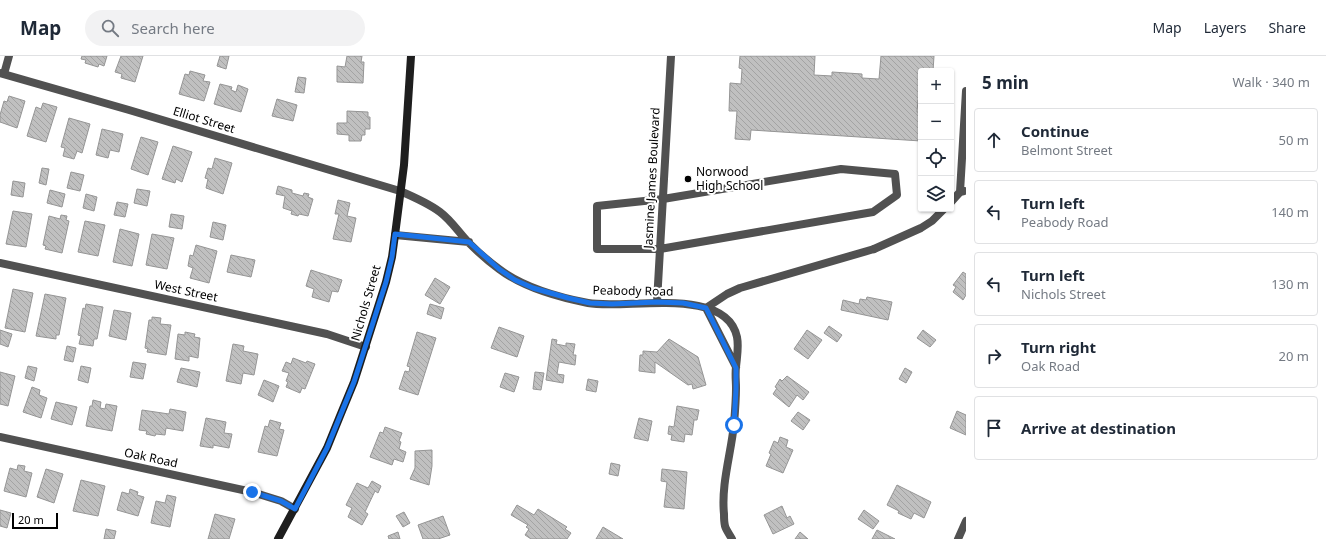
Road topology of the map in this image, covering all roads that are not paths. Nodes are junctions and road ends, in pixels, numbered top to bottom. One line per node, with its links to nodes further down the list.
1 (9, 56): 4 (street)
2 (411, 56): 6 (main road, Nichols Street)
3 (671, 56): 8 (street, Jasmine James Boulevard)
4 (2, 74): 6 (street, Elliot Street)
5 (966, 91): 7 (street)
6 (400, 191): 11 (main road, Nichols Street); 12 (street, Peabody Road)
7 (963, 191): 9 (street)
8 (663, 199): 13 (street, Jasmine James Boulevard); 13 (street); 13 (street)
9 (954, 199)
10 (941, 212): 16 (street)
11 (395, 234): 12 (street); 17 (main road, Nichols Street)
12 (469, 242): 15 (street, Peabody Road)
13 (660, 249): 15 (street, Jasmine James Boulevard)
14 (0, 263): 17 (street, West Street)
15 (657, 302): 16 (street, Peabody Road)
16 (706, 308): 18 (street); 18 (street, Peabody Road)
17 (366, 347): 20 (main road, Nichols Street)
18 (736, 368): 23 (street, Peabody Road)
19 (0, 437): 20 (street, Oak Road)
20 (295, 509): 22 (main road, Nichols Street)
21 (966, 521): 24 (street)
22 (278, 539)
23 (732, 539)
24 (958, 539)

